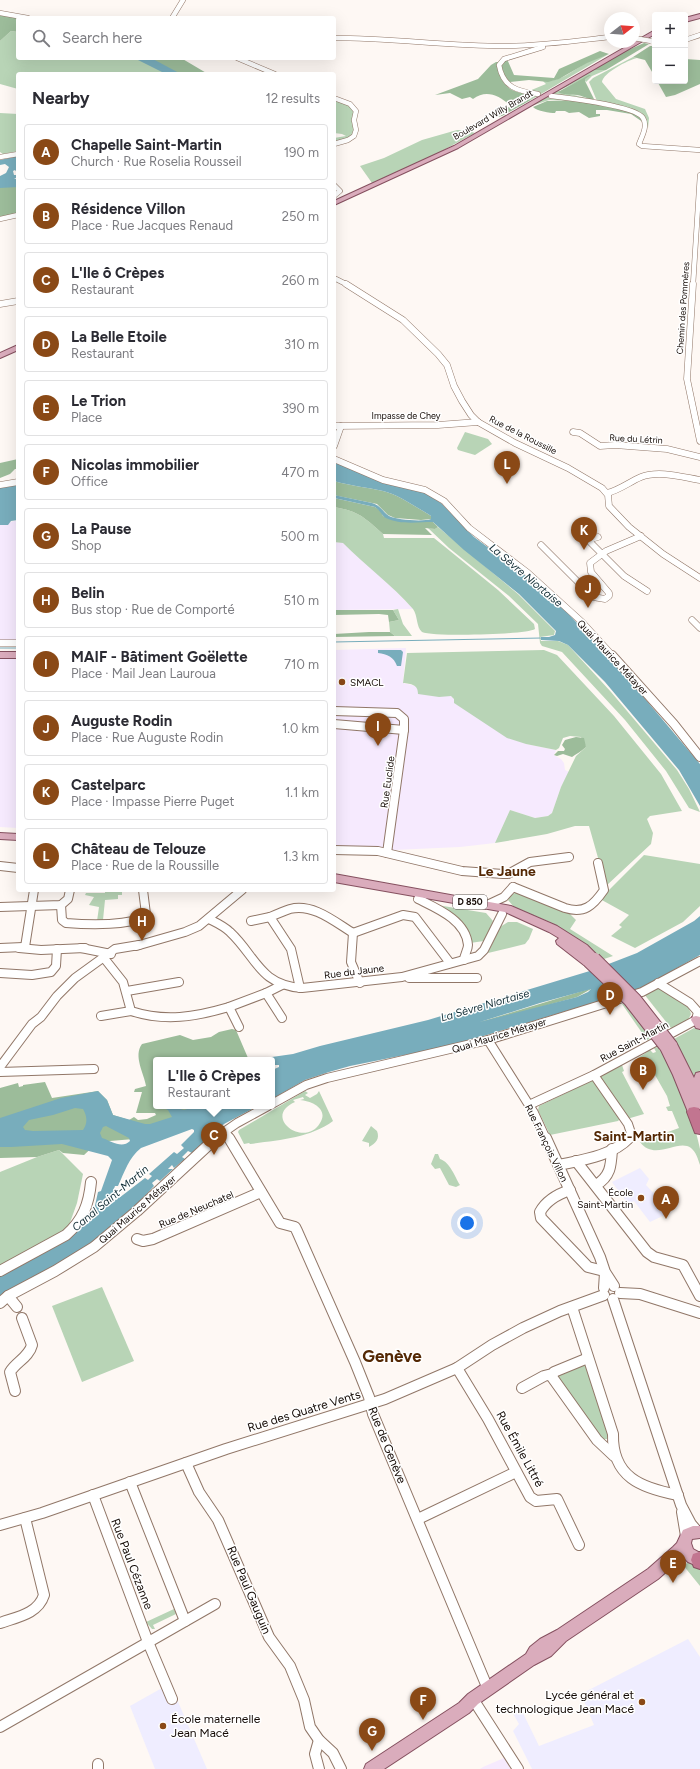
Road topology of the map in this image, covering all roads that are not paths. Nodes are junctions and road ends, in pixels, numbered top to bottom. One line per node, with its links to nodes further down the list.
1 (183, 0): 4 (street)
2 (0, 13): 3 (street)
3 (17, 16)
4 (173, 16)
5 (700, 16): 6 (main road)
6 (688, 19)
7 (652, 34): 28 (main road, Boulevard Willy Brandt)
8 (700, 35): 12 (street)
9 (336, 38): 14 (street)
10 (604, 38): 14 (street)
11 (640, 39): 13 (street, bridge)
12 (688, 39)
13 (652, 41)
14 (546, 44): 17 (street)
15 (242, 60): 16 (street)
16 (270, 72)
17 (538, 94)
18 (551, 96): 21 (street)
19 (336, 99): 20 (street)
20 (336, 143)
21 (700, 150)
22 (16, 154): 23 (street)
23 (0, 157)
24 (700, 175): 25 (street, Chemin des Pommères)
25 (700, 186): 39 (street, Chemin des Pommères)
26 (336, 187): 27 (street)
27 (336, 194)
28 (336, 202)
29 (16, 215): 30 (street)
30 (0, 219)
31 (336, 279): 36 (street, Rue de la Roussille)
32 (16, 301): 33 (street)
33 (0, 304)
34 (16, 348): 35 (main road)
35 (0, 356)
36 (478, 422): 37 (street, Impasse de Chey); 45 (street, Rue de la Roussille)
37 (337, 426)
38 (573, 432): 40 (street, Rue du Létrin)
39 (700, 441)
40 (700, 457)
41 (336, 460): 61 (street, Quai Maurice Métayer)
42 (700, 480): 45 (street)
43 (16, 482): 44 (street)
44 (0, 485)
45 (607, 493): 46 (street)
46 (641, 536): 49 (street); 50 (street)
47 (598, 537): 49 (street)
48 (541, 545): 49 (street)
49 (602, 554): 51 (street)
50 (700, 578)
51 (647, 591)
52 (692, 620): 53 (street)
53 (700, 628)
54 (0, 643): 55 (street)
55 (16, 643)
56 (0, 655): 57 (main road)
57 (16, 655)
58 (336, 710): 60 (street, Rue Euclide)
59 (336, 724): 60 (street)
60 (404, 730): 63 (street, Rue Euclide)
61 (700, 757)
62 (383, 815): 63 (street)
63 (392, 816): 69 (street, Rue Euclide)
64 (0, 831): 65 (main road)
65 (16, 832)
66 (0, 836): 67 (main road)
67 (16, 837)
68 (336, 850): 69 (street)
69 (387, 853): 74 (street)
70 (569, 857): 74 (street)
71 (598, 863): 77 (street)
72 (0, 866): 73 (street)
73 (16, 868)
74 (508, 874): 77 (street)
75 (336, 878): 84 (main road, D 850)
76 (336, 885): 82 (main road, D 850)
77 (513, 887): 84 (street)
78 (34, 892): 85 (street)
79 (70, 892): 83 (street)
80 (144, 892): 83 (street)
81 (240, 892): 89 (street)
82 (418, 899): 87 (main road, D 850); 96 (street)
83 (61, 905): 85 (street)
84 (487, 905): 97 (main road, D 850)
85 (32, 906): 86 (street); 92 (street)
86 (0, 907)
87 (502, 914): 96 (street, Rue du Jaune); 97 (main road, D 850)
88 (270, 917): 90 (street); 91 (street); 107 (street)
89 (209, 919): 95 (street); 106 (street, Rue du Jaune)
90 (251, 921)
91 (353, 933): 99 (street); 104 (street)
92 (22, 947): 93 (street); 94 (street)
93 (1, 948)
94 (55, 949): 95 (street); 100 (street)
95 (106, 956): 108 (street); 117 (street)
96 (464, 960): 99 (street, Rue du Jaune)
97 (592, 960): 125 (main road, D 850, bridge)
98 (700, 960): 105 (street, Quai Maurice Métayer)
99 (450, 964): 101 (street, Rue du Jaune)
100 (0, 973)
101 (402, 976): 102 (street); 104 (street, Rue du Jaune)
102 (477, 978)
103 (178, 982): 108 (street)
104 (360, 982): 107 (street, Rue du Jaune)
105 (658, 983): 113 (street, Rue Saint-Martin); 116 (street, Quai Maurice Métayer)
106 (282, 985): 107 (street, Rue du Jaune); 109 (street)
107 (300, 988)
108 (127, 991): 111 (street)
109 (266, 993): 110 (street); 114 (street)
110 (229, 1007): 111 (street); 115 (street)
111 (131, 1011): 112 (street)
112 (101, 1016)
113 (698, 1017): 120 (street, Rue Saint-Martin)
114 (282, 1018)
115 (239, 1027)
116 (488, 1040): 123 (street, Quai Maurice Métayer); 124 (street, Rue François Villon)
117 (0, 1067)
118 (94, 1069): 119 (street)
119 (0, 1072)
120 (594, 1075): 124 (street, Rue Saint-Martin); 129 (street)
121 (700, 1076): 122 (main road)
122 (700, 1091)
123 (275, 1102)
124 (529, 1105): 131 (street, Rue François Villon)
125 (697, 1108): 127 (highway, D 850)
126 (263, 1109): 128 (street, Quai Maurice Métayer)
127 (700, 1129)
128 (225, 1131): 135 (street, Rue de Genève); 141 (street, Quai Maurice Métayer)
129 (612, 1149): 130 (street); 133 (street)
130 (576, 1162): 131 (street); 133 (street)
131 (559, 1165): 134 (street, Rue François Villon)
132 (91, 1182): 137 (street)
133 (596, 1185): 140 (street)
134 (570, 1190): 138 (street, Rue François Villon); 138 (street)
135 (261, 1192): 136 (street, Rue de Neuchatel); 151 (street, Rue de Genève)
136 (137, 1240)
137 (0, 1271)
138 (605, 1272): 139 (street, Rue François Villon)
139 (611, 1292): 143 (street, Rue des Quatre Vents); 144 (street); 157 (street, Rue François Villon)
140 (700, 1296)
141 (4, 1299): 142 (street)
142 (17, 1307)
143 (572, 1307): 146 (street); 147 (street, Rue des Quatre Vents)
144 (700, 1313)
145 (22, 1318): 150 (street)
146 (588, 1358): 148 (street); 152 (street)
147 (457, 1368): 151 (street, Rue des Quatre Vents); 154 (street, Rue Émile Littré)
148 (552, 1374): 149 (street); 152 (street)
149 (522, 1388)
150 (15, 1391)
151 (370, 1404): 153 (street, Rue des Quatre Vents); 159 (street, Rue de Genève)
152 (614, 1456): 157 (street)
153 (186, 1463): 155 (street, Rue des Quatre Vents); 173 (street, Rue Paul Gauguin)
154 (516, 1472): 159 (street); 162 (street, Rue Émile Littré)
155 (130, 1482): 156 (street, Rue des Quatre Vents); 166 (street)
156 (93, 1495): 158 (street, Rue des Quatre Vents); 168 (street, Rue Paul Cézanne)
157 (680, 1500): 161 (street, Rue François Villon)
158 (25, 1518): 160 (street, Rue des Quatre Vents); 167 (street)
159 (418, 1519): 169 (street, Rue de Genève)
160 (0, 1525)
161 (692, 1536): 163 (main road); 164 (main road)
162 (579, 1546)
163 (698, 1560): 164 (main road)
164 (652, 1574): 169 (main road)
165 (215, 1604): 166 (street)
166 (185, 1621): 168 (street)
167 (0, 1623)
168 (148, 1642): 170 (street, Rue Paul Cézanne); 172 (street)
169 (486, 1683): 171 (main road)
170 (172, 1699)
171 (474, 1699): 174 (main road); 177 (street)
172 (0, 1727)
173 (319, 1740): 175 (street); 176 (street, Rue Paul Gauguin)
174 (376, 1767)
175 (319, 1769)
176 (341, 1769)
177 (518, 1769)

